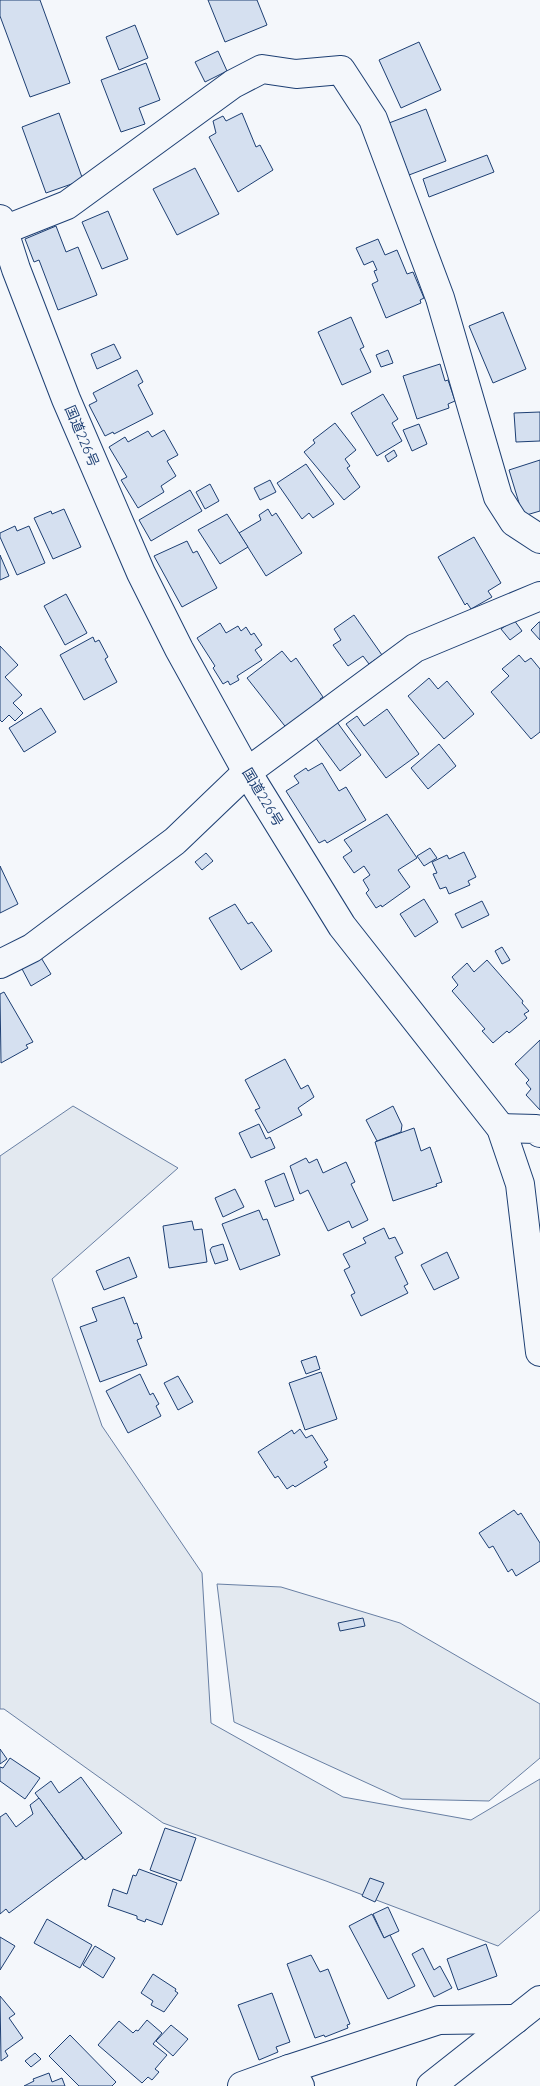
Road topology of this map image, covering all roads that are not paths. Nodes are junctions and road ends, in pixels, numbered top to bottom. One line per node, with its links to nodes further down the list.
1 (2, 225): 2 (main road); 4 (main road, 国道226号)
2 (540, 538)
3 (540, 596): 4 (main road)
4 (247, 772): 5 (main road); 6 (main road, 国道226号)
5 (0, 964)
6 (501, 1128): 7 (main road); 8 (main road, 国道226号)
7 (540, 1133)
8 (540, 1352)
9 (540, 2000): 10 (main road)
10 (516, 2020): 11 (main road); 13 (main road)
11 (295, 2077): 12 (main road)
12 (242, 2086)
13 (431, 2086)

